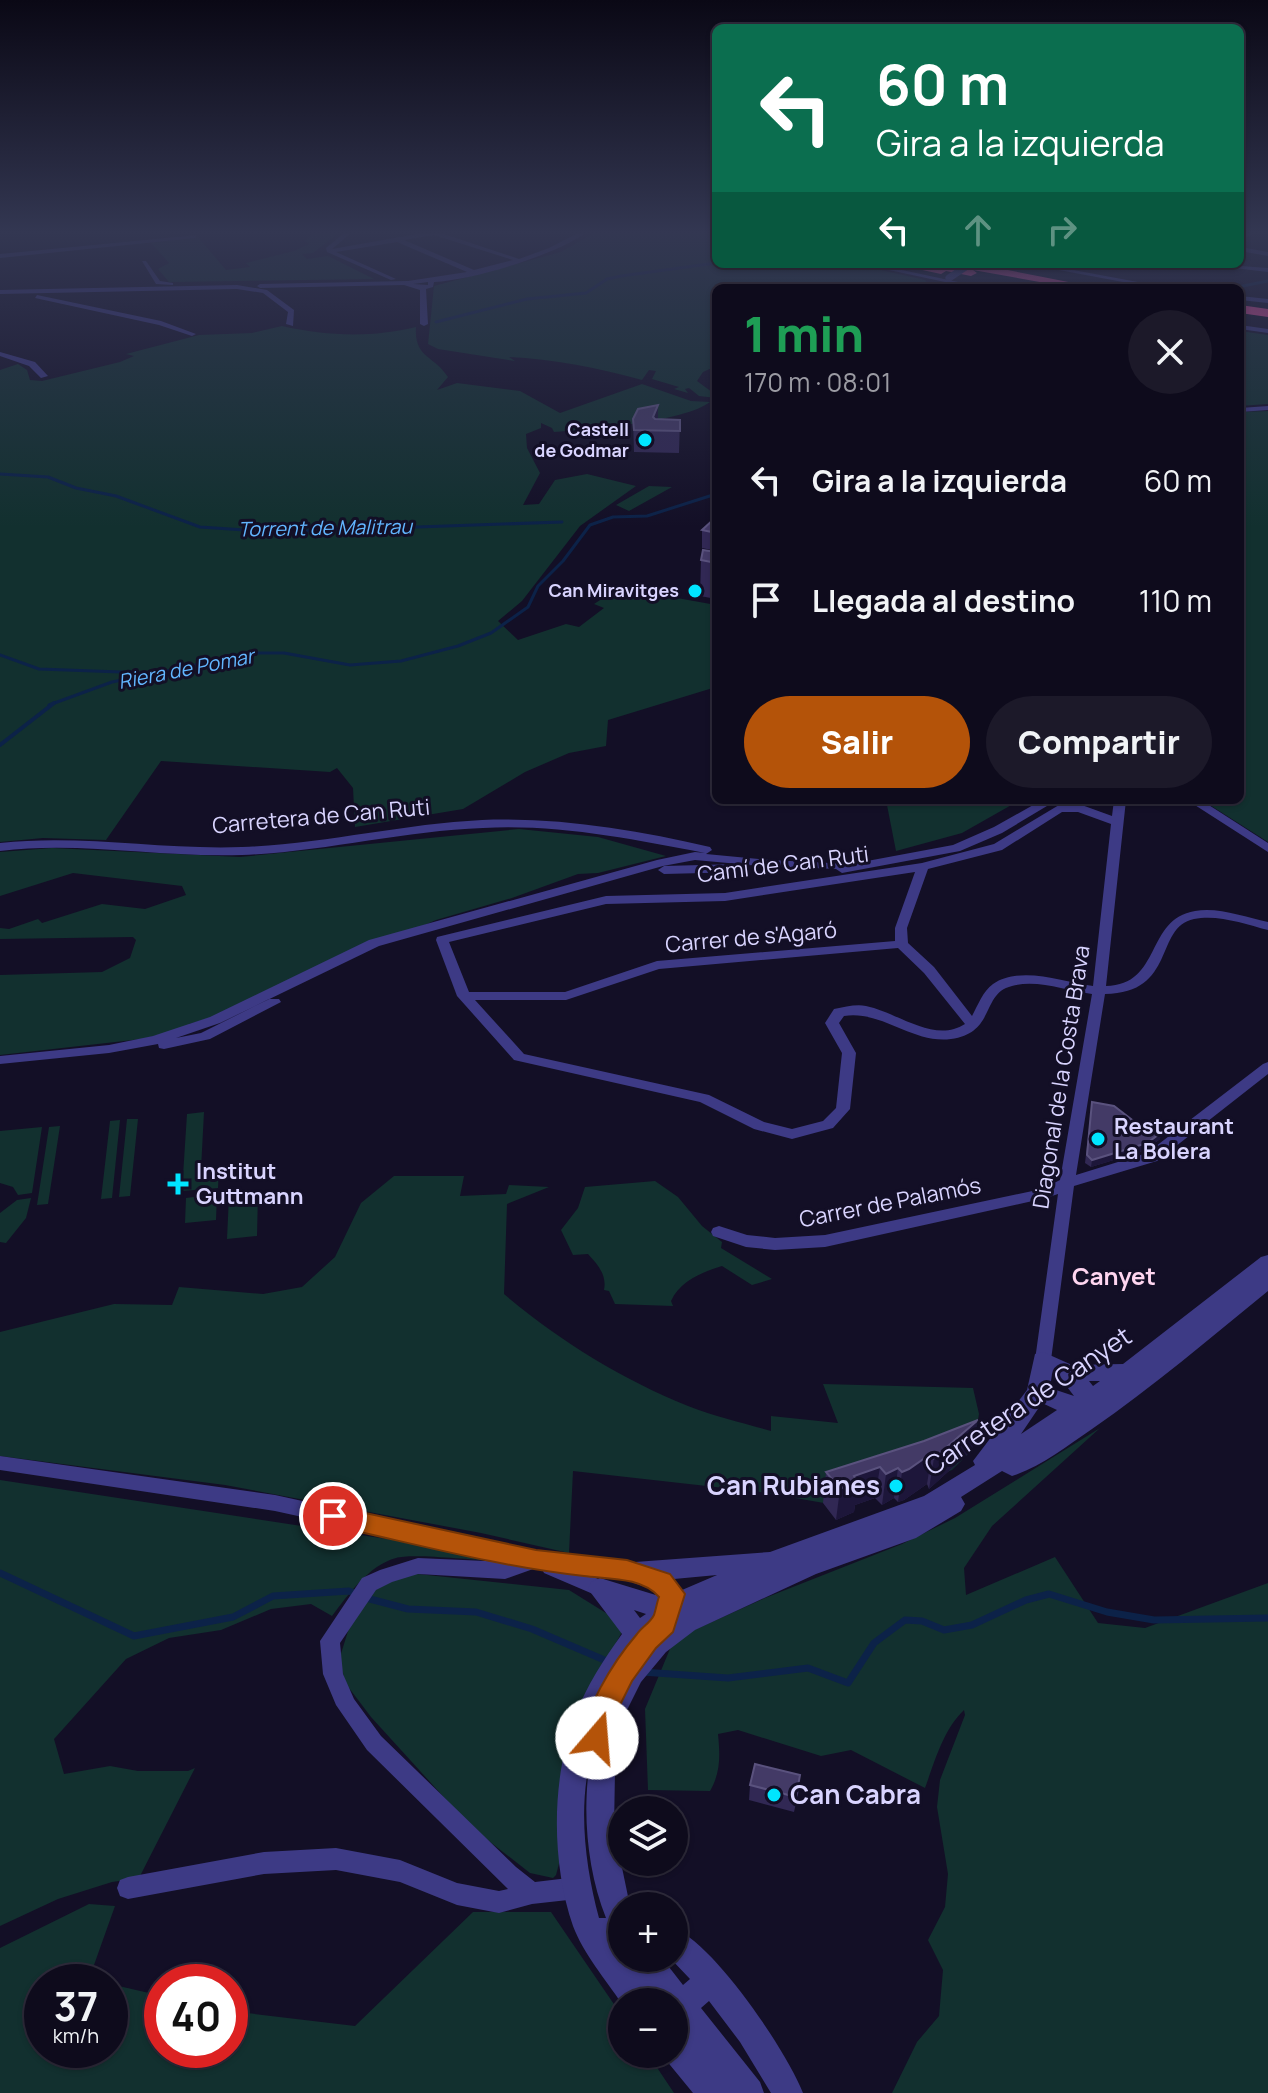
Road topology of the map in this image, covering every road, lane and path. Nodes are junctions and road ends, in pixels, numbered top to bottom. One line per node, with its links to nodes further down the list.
1 (185, 332): 2 (street)
2 (192, 334)
3 (0, 354): 4 (street)
4 (44, 376)
5 (1268, 408): 6 (street)
6 (1244, 410)
7 (1044, 804): 16 (street, Carretera de Can Ruti)
8 (1120, 804): 10 (street, Diagonal de la Costa Brava)
9 (1199, 804): 13 (street)
10 (1118, 822): 17 (street, Camí de Can Ruti); 26 (street, Diagonal de la Costa Brava)
11 (550, 825): 12 (street, Carretera de Can Ruti); 14 (street, Carretera de Can Ruti); 15 (street, Carretera de Can Ruti)
12 (0, 847)
13 (1268, 848)
14 (695, 856): 15 (street, Carretera de Can Ruti); 18 (street, Carretera de Can Ruti); 19 (street, Camí de Can Ruti)
15 (802, 864): 16 (street, Carretera de Can Ruti)
16 (847, 866): 18 (street, Carretera de Can Ruti)
17 (923, 867): 23 (street); 27 (street, Camí de Can Ruti)
18 (770, 869): 19 (street, Camí de Can Ruti)
19 (616, 876): 20 (street, Camí de Can Ruti)
20 (464, 919): 22 (street, Camí de Can Ruti); 24 (street, Camí de Can Ruti)
21 (1268, 926): 26 (street)
22 (384, 940): 24 (street, Camí de Can Ruti); 25 (street, Camí de Can Ruti)
23 (901, 944): 27 (street, Carrer de s'Agaró); 29 (street)
24 (336, 970): 28 (street, Camí de Can Ruti)
25 (287, 984): 28 (street, Camí de Can Ruti); 30 (street, Camí de Can Ruti)
26 (1099, 992): 29 (street); 34 (street, Diagonal de la Costa Brava)
27 (464, 996): 29 (street)
28 (232, 1024): 30 (street, Camí de Can Ruti); 31 (street, Camí de Can Ruti)
29 (973, 1026)
30 (175, 1034): 31 (street, Camí de Can Ruti)
31 (109, 1049): 32 (street, Camí de Can Ruti)
32 (0, 1060)
33 (1268, 1067): 34 (street, Carrer de Palamós)
34 (1067, 1183): 35 (street, Carrer de Palamós); 39 (street, Diagonal de la Costa Brava)
35 (719, 1232)
36 (1268, 1262): 40 (street, Carretera de Canyet)
37 (1268, 1280): 38 (street, Carretera de Canyet)
38 (1172, 1354): 43 (street); 44 (street, Carretera de Canyet)
39 (1043, 1360): 41 (street); 42 (street)
40 (1127, 1372): 41 (street); 43 (street, Carretera de Canyet)
41 (1069, 1373): 43 (street)
42 (1038, 1392): 43 (street); 46 (street)
43 (1085, 1404): 44 (street); 46 (street, Carretera de Canyet)
44 (1029, 1455): 49 (street, Carretera de Canyet)
45 (0, 1463): 47 (street)
46 (957, 1488): 48 (street, Carretera de Canyet)
47 (536, 1560): 50 (street); 51 (street); 58 (street)
48 (777, 1560): 50 (street); 52 (street, Carretera de Canyet)
49 (807, 1567): 52 (street); 53 (street)
50 (627, 1570): 52 (street)
51 (600, 1589): 52 (street); 53 (street)
52 (668, 1608): 53 (street)
53 (646, 1640): 54 (street)
54 (600, 1716): 56 (street); 57 (street)
55 (128, 1888): 58 (street)
56 (577, 1888): 58 (street); 59 (street); 63 (street)
57 (612, 1892)
58 (532, 1893)
59 (608, 1936)
60 (688, 1956): 62 (street)
61 (633, 1972): 64 (street)
62 (712, 1979): 65 (street); 72 (street)
63 (628, 1988)
64 (646, 1988)
65 (688, 1995)
66 (688, 2021): 71 (street)
67 (688, 2039): 70 (street)
68 (688, 2064): 69 (street)
69 (713, 2093)
70 (726, 2093)
71 (749, 2093)
72 (788, 2093)

